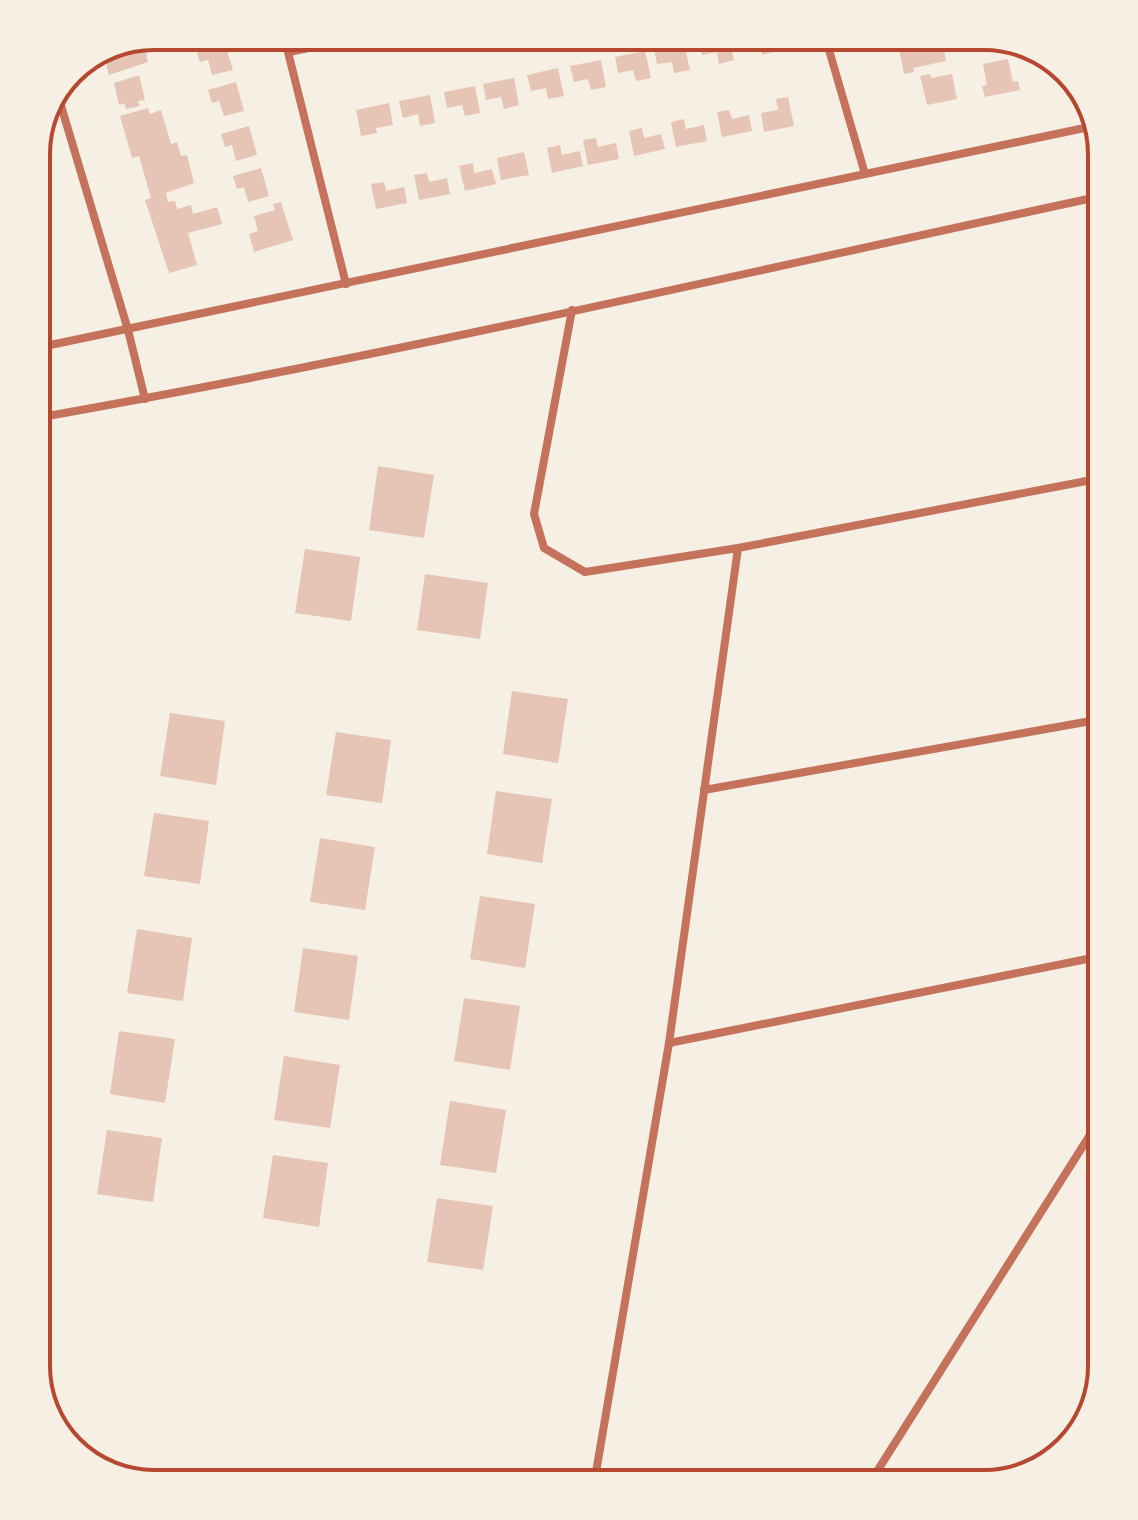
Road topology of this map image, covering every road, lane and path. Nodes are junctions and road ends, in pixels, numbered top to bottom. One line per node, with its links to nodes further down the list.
1 (299, 50): 3 (street)
2 (829, 50): 6 (street)
3 (289, 52): 8 (street)
4 (61, 108): 10 (street)
5 (1084, 128): 6 (street)
6 (865, 174): 8 (street)
7 (1088, 199): 9 (street)
8 (346, 284): 10 (street)
9 (572, 310): 12 (street); 15 (street)
10 (128, 330): 11 (street); 12 (street)
11 (50, 345)
12 (145, 399): 13 (street)
13 (50, 416)
14 (1088, 481): 15 (street)
15 (738, 548): 17 (street)
16 (1088, 721): 17 (street)
17 (704, 790): 19 (street)
18 (1088, 959): 19 (street)
19 (669, 1043): 21 (street)
20 (1088, 1138): 22 (street)
21 (596, 1470)
22 (878, 1470)

